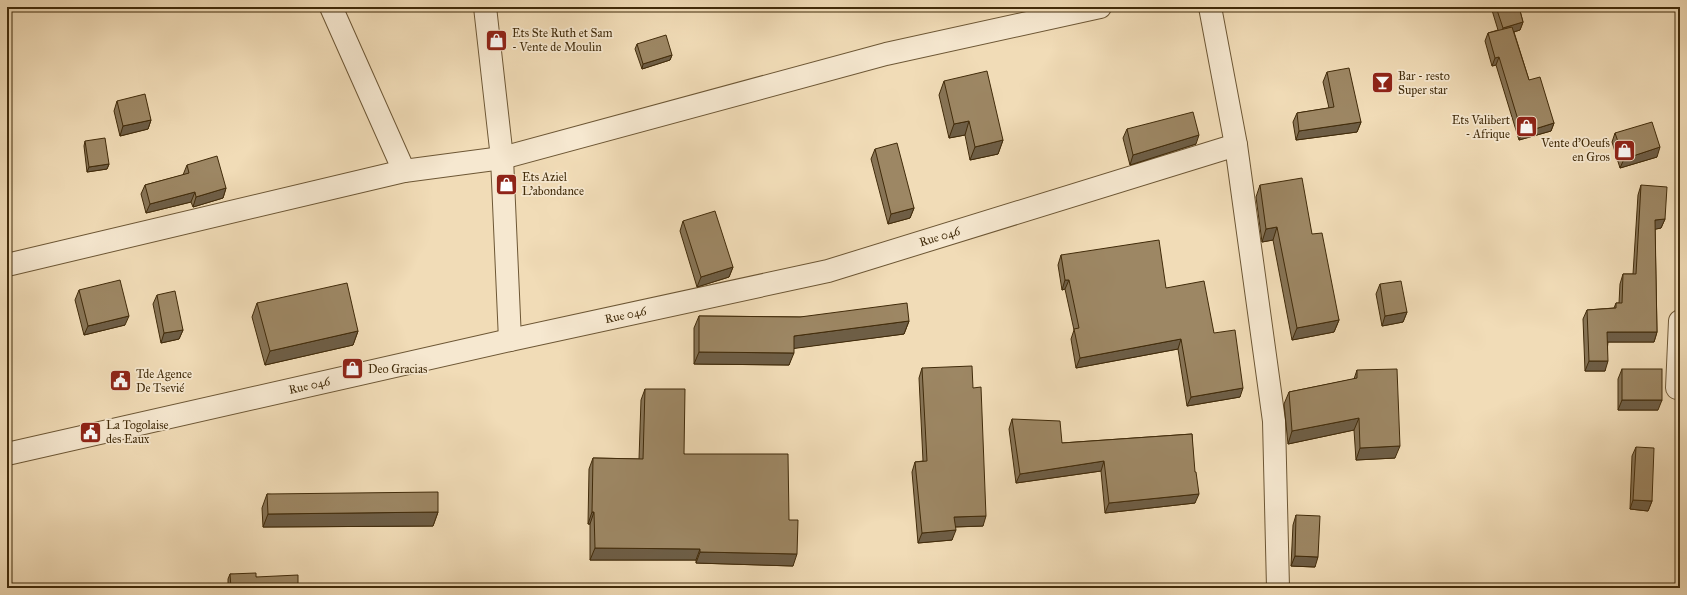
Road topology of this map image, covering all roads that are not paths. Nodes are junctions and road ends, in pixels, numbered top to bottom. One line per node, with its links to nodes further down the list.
1 (331, 7): 7 (street)
2 (485, 7): 6 (street)
3 (1100, 7): 6 (street)
4 (1210, 7): 5 (street)
5 (1236, 145): 10 (street, Rue 046 / Rue 046); 13 (street)
6 (502, 158): 7 (street); 10 (street)
7 (404, 171): 8 (street)
8 (7, 264)
9 (1680, 321): 11 (street)
10 (510, 340): 12 (street, Rue 046 / Rue 046)
11 (1677, 388)
12 (7, 454)
13 (1278, 588)

